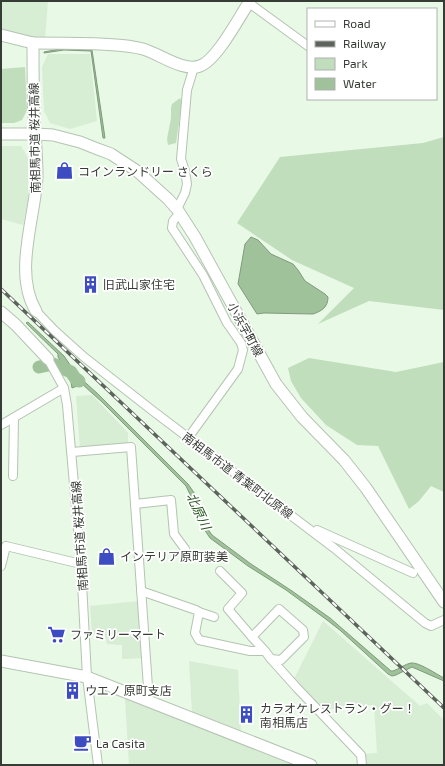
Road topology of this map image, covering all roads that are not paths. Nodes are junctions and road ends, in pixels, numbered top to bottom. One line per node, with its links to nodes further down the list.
1 (250, 2): 4 (street); 5 (street)
2 (1, 35): 3 (street)
3 (33, 43): 5 (street); 7 (street, 南相馬市道 桜井高線)
4 (307, 45)
5 (194, 67): 8 (street)
6 (1, 134): 7 (street, 小浜字町線)
7 (36, 134): 8 (street, 小浜字町線); 9 (street, 南相馬市道 桜井高線)
8 (179, 211): 11 (street, 小浜字町線); 12 (street)
9 (36, 311): 17 (street, 南相馬市道 青葉町北原線)
10 (1, 312): 13 (street, 南相馬市道 桜井高線)
11 (254, 344): 12 (street); 28 (street, 小浜字町線)
12 (242, 346): 17 (street)
13 (48, 360): 14 (street, 南相馬市道 桜井高線)
14 (64, 388): 15 (street); 18 (street, 南相馬市道 桜井高線)
15 (14, 418): 16 (street); 19 (street)
16 (1, 425)
17 (188, 438): 21 (street, 南相馬市道 青葉町北原線)
18 (72, 452): 20 (street); 23 (street, 南相馬市道 桜井高線)
19 (13, 476)
20 (135, 504): 22 (street); 27 (street)
21 (307, 527): 26 (street); 31 (street, 南相馬市道 青葉町北原線)
22 (185, 549)
23 (81, 564): 24 (street); 36 (street, 南相馬市道 桜井高線)
24 (1, 566)
25 (220, 571): 32 (street)
26 (413, 573)
27 (141, 591): 29 (street); 37 (street)
28 (444, 602)
29 (199, 612): 30 (street); 33 (street)
30 (214, 617)
31 (444, 620)
32 (252, 638): 33 (street); 34 (street)
33 (264, 652): 34 (street)
34 (271, 659): 40 (street)
35 (1, 661): 36 (street)
36 (88, 677): 37 (street); 38 (street, 南相馬市道 桜井高線)
37 (149, 701): 39 (street)
38 (98, 765)
39 (311, 765)
40 (362, 765)

